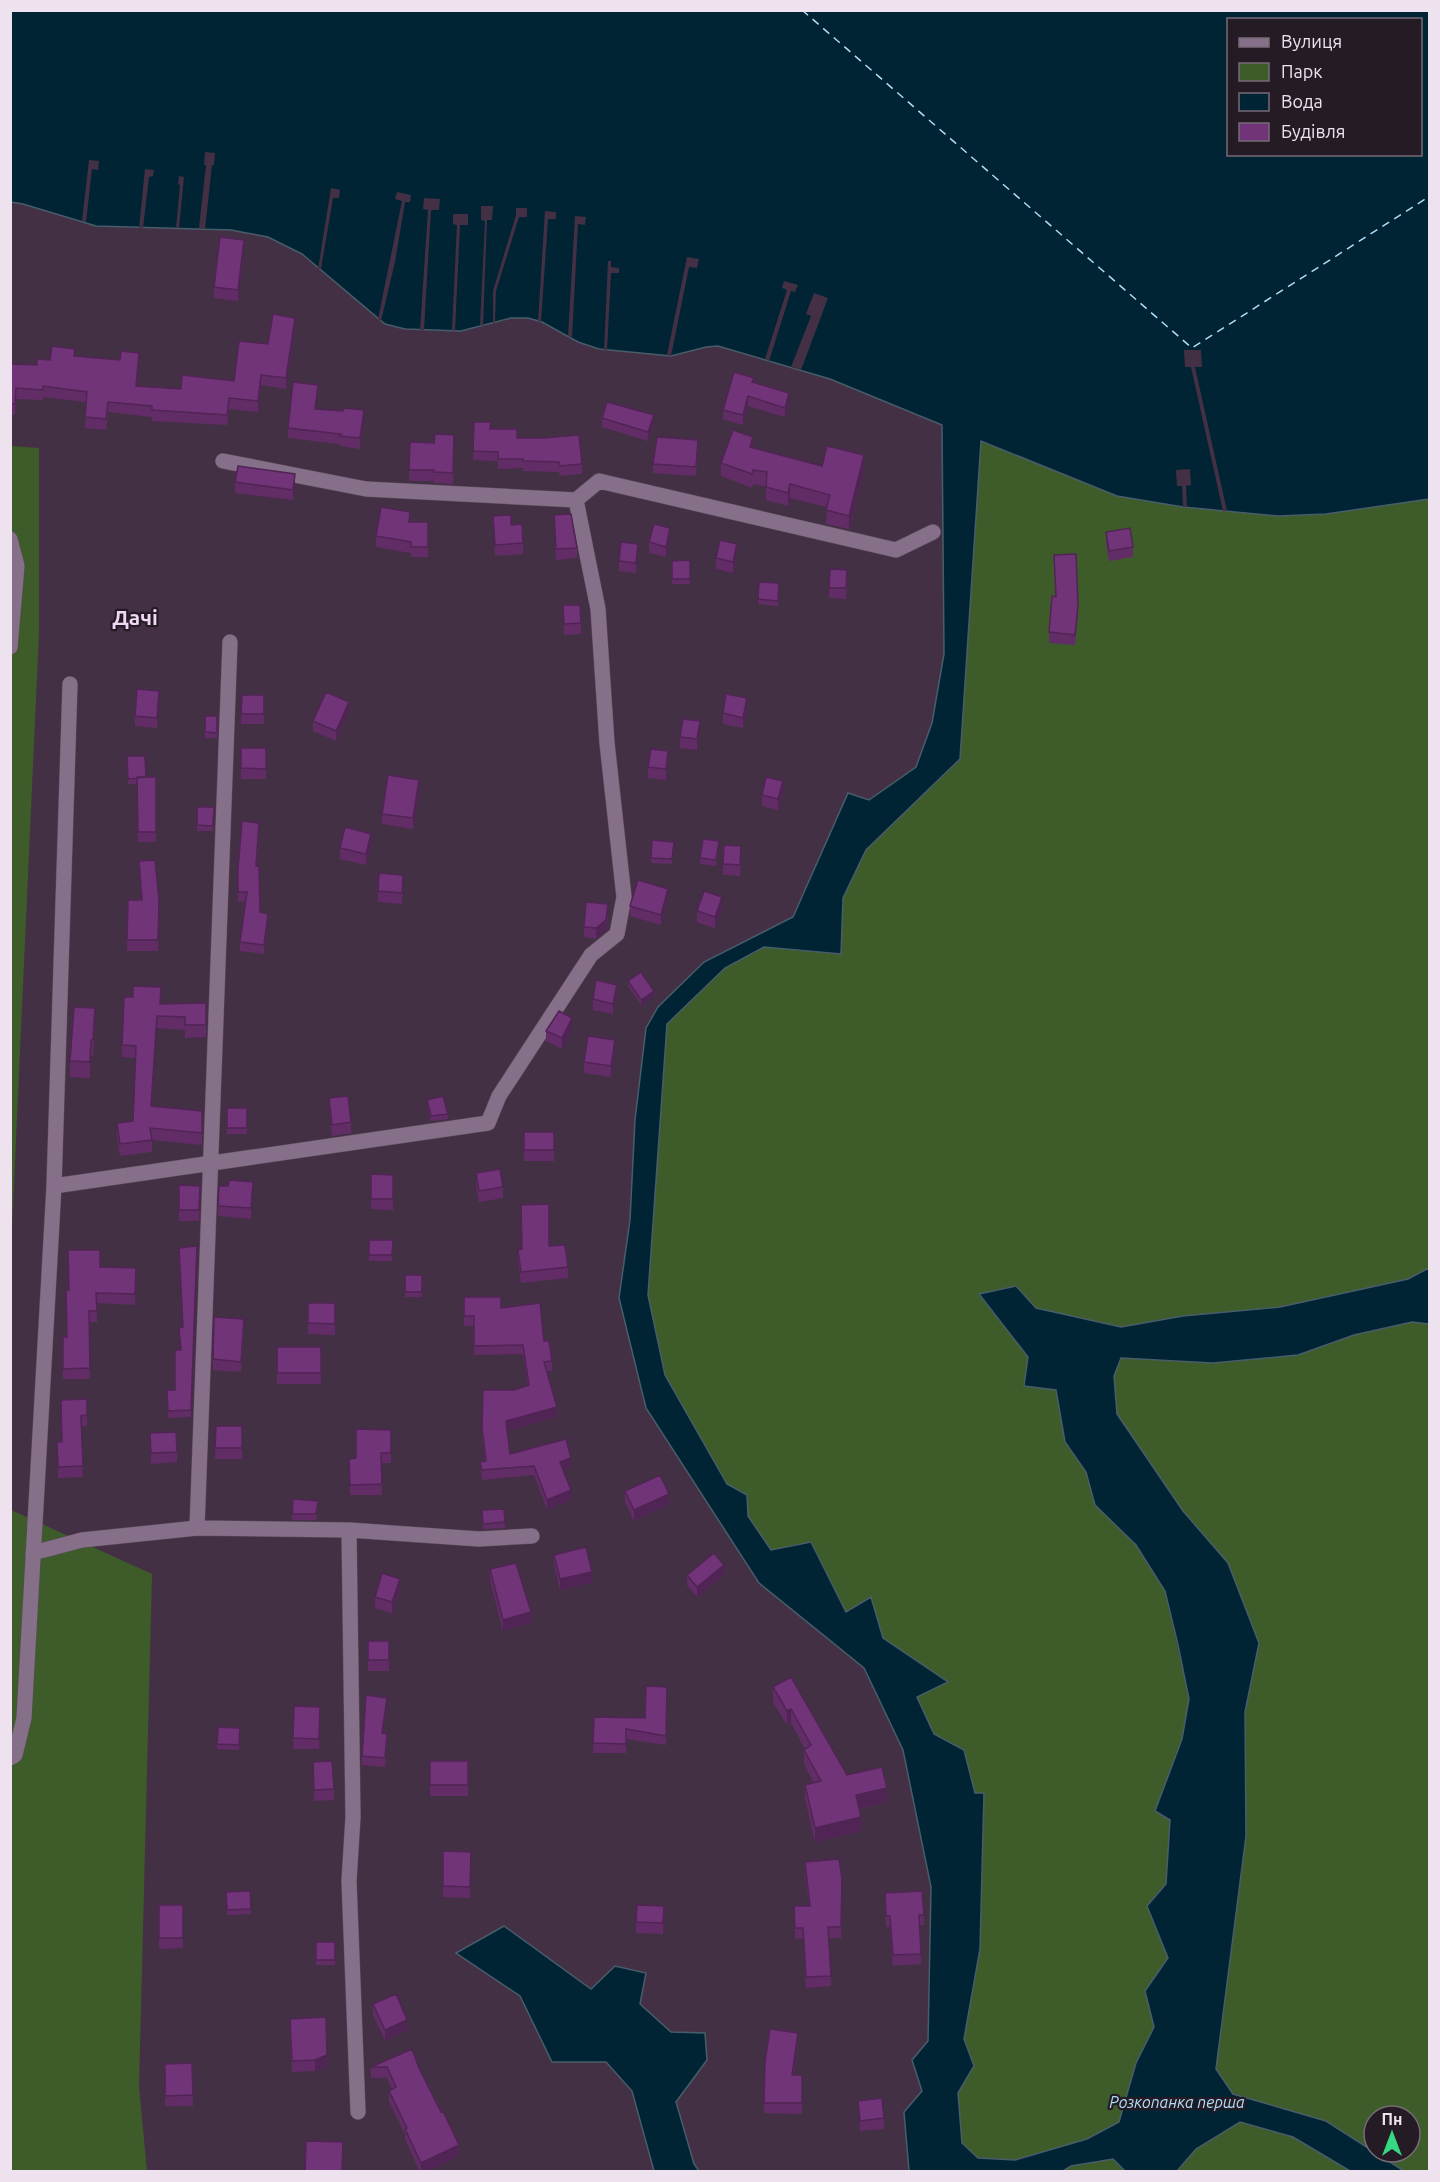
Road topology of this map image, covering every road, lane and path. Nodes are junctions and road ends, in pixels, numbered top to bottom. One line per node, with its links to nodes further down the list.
1 (223, 461): 2 (street)
2 (576, 500): 3 (street); 8 (street)
3 (933, 532)
4 (10, 538): 6 (street)
5 (230, 642): 8 (street)
6 (10, 647)
7 (70, 684): 9 (street)
8 (210, 1162): 9 (street); 10 (street)
9 (54, 1186): 13 (street)
10 (197, 1528): 11 (street); 13 (street)
11 (349, 1530): 12 (street); 15 (street)
12 (532, 1536)
13 (33, 1553): 14 (street)
14 (10, 1758)
15 (358, 2112)

